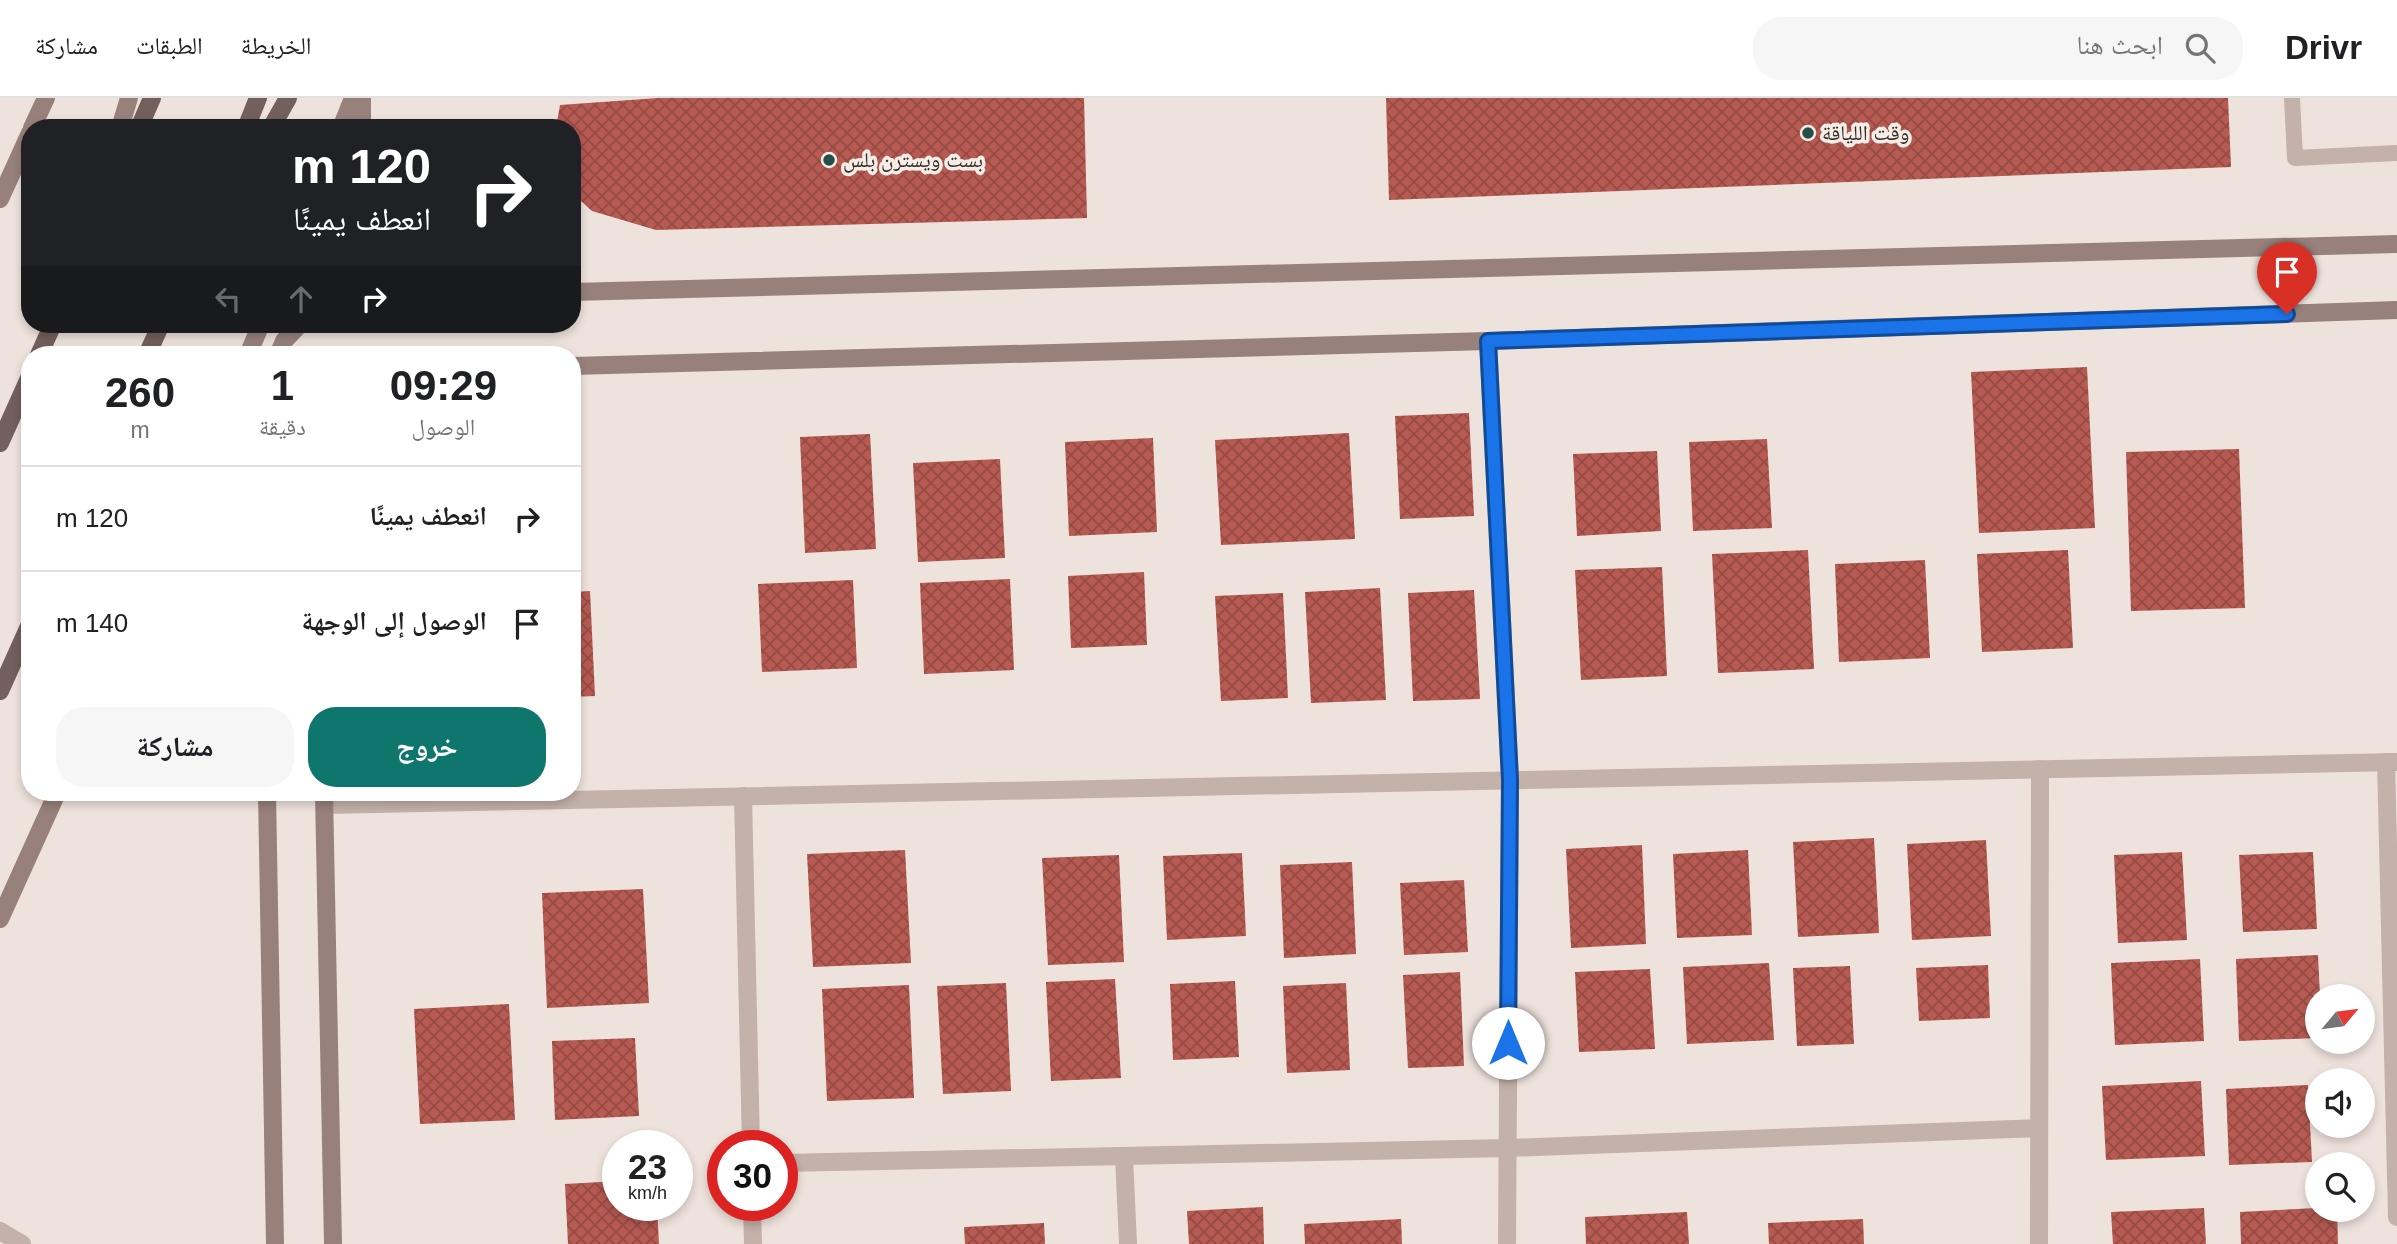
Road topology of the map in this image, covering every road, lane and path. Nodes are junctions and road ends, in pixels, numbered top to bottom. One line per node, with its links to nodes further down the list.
1 (46, 98): 9 (street)
2 (129, 98): 10 (street)
3 (152, 98): 11 (main road)
4 (258, 98): 12 (main road)
5 (288, 98): 13 (main road)
6 (353, 98): 14 (street)
7 (362, 98): 15 (street)
8 (2292, 98): 17 (lane)
9 (36, 119)
10 (123, 119)
11 (143, 119)
12 (250, 119)
13 (276, 119)
14 (345, 119)
15 (362, 119)
16 (21, 153): 18 (street)
17 (2397, 153)
18 (0, 199)
19 (2397, 244): 20 (street)
20 (581, 292)
21 (2397, 310): 22 (street)
22 (1488, 341): 23 (street); 30 (street)
23 (581, 366)
24 (21, 396): 25 (main road)
25 (0, 443)
26 (21, 644): 27 (main road)
27 (0, 691)
28 (2392, 762): 29 (street); 42 (street)
29 (2040, 769): 30 (street); 37 (street)
30 (1510, 780): 31 (street); 39 (street)
31 (743, 796): 32 (street); 38 (street)
32 (581, 797)
33 (53, 801): 36 (street)
34 (267, 801): 46 (street)
35 (325, 801): 47 (street)
36 (0, 919)
37 (2039, 1128): 39 (street); 51 (street)
38 (751, 1130)
39 (1508, 1148): 40 (street); 50 (street)
40 (1124, 1156): 41 (street); 49 (street)
41 (798, 1163)
42 (2397, 1217)
43 (752, 1221): 48 (street)
44 (0, 1231): 45 (street)
45 (22, 1244)
46 (275, 1244)
47 (332, 1244)
48 (753, 1244)
49 (1128, 1244)
50 (1507, 1244)
51 (2039, 1244)

